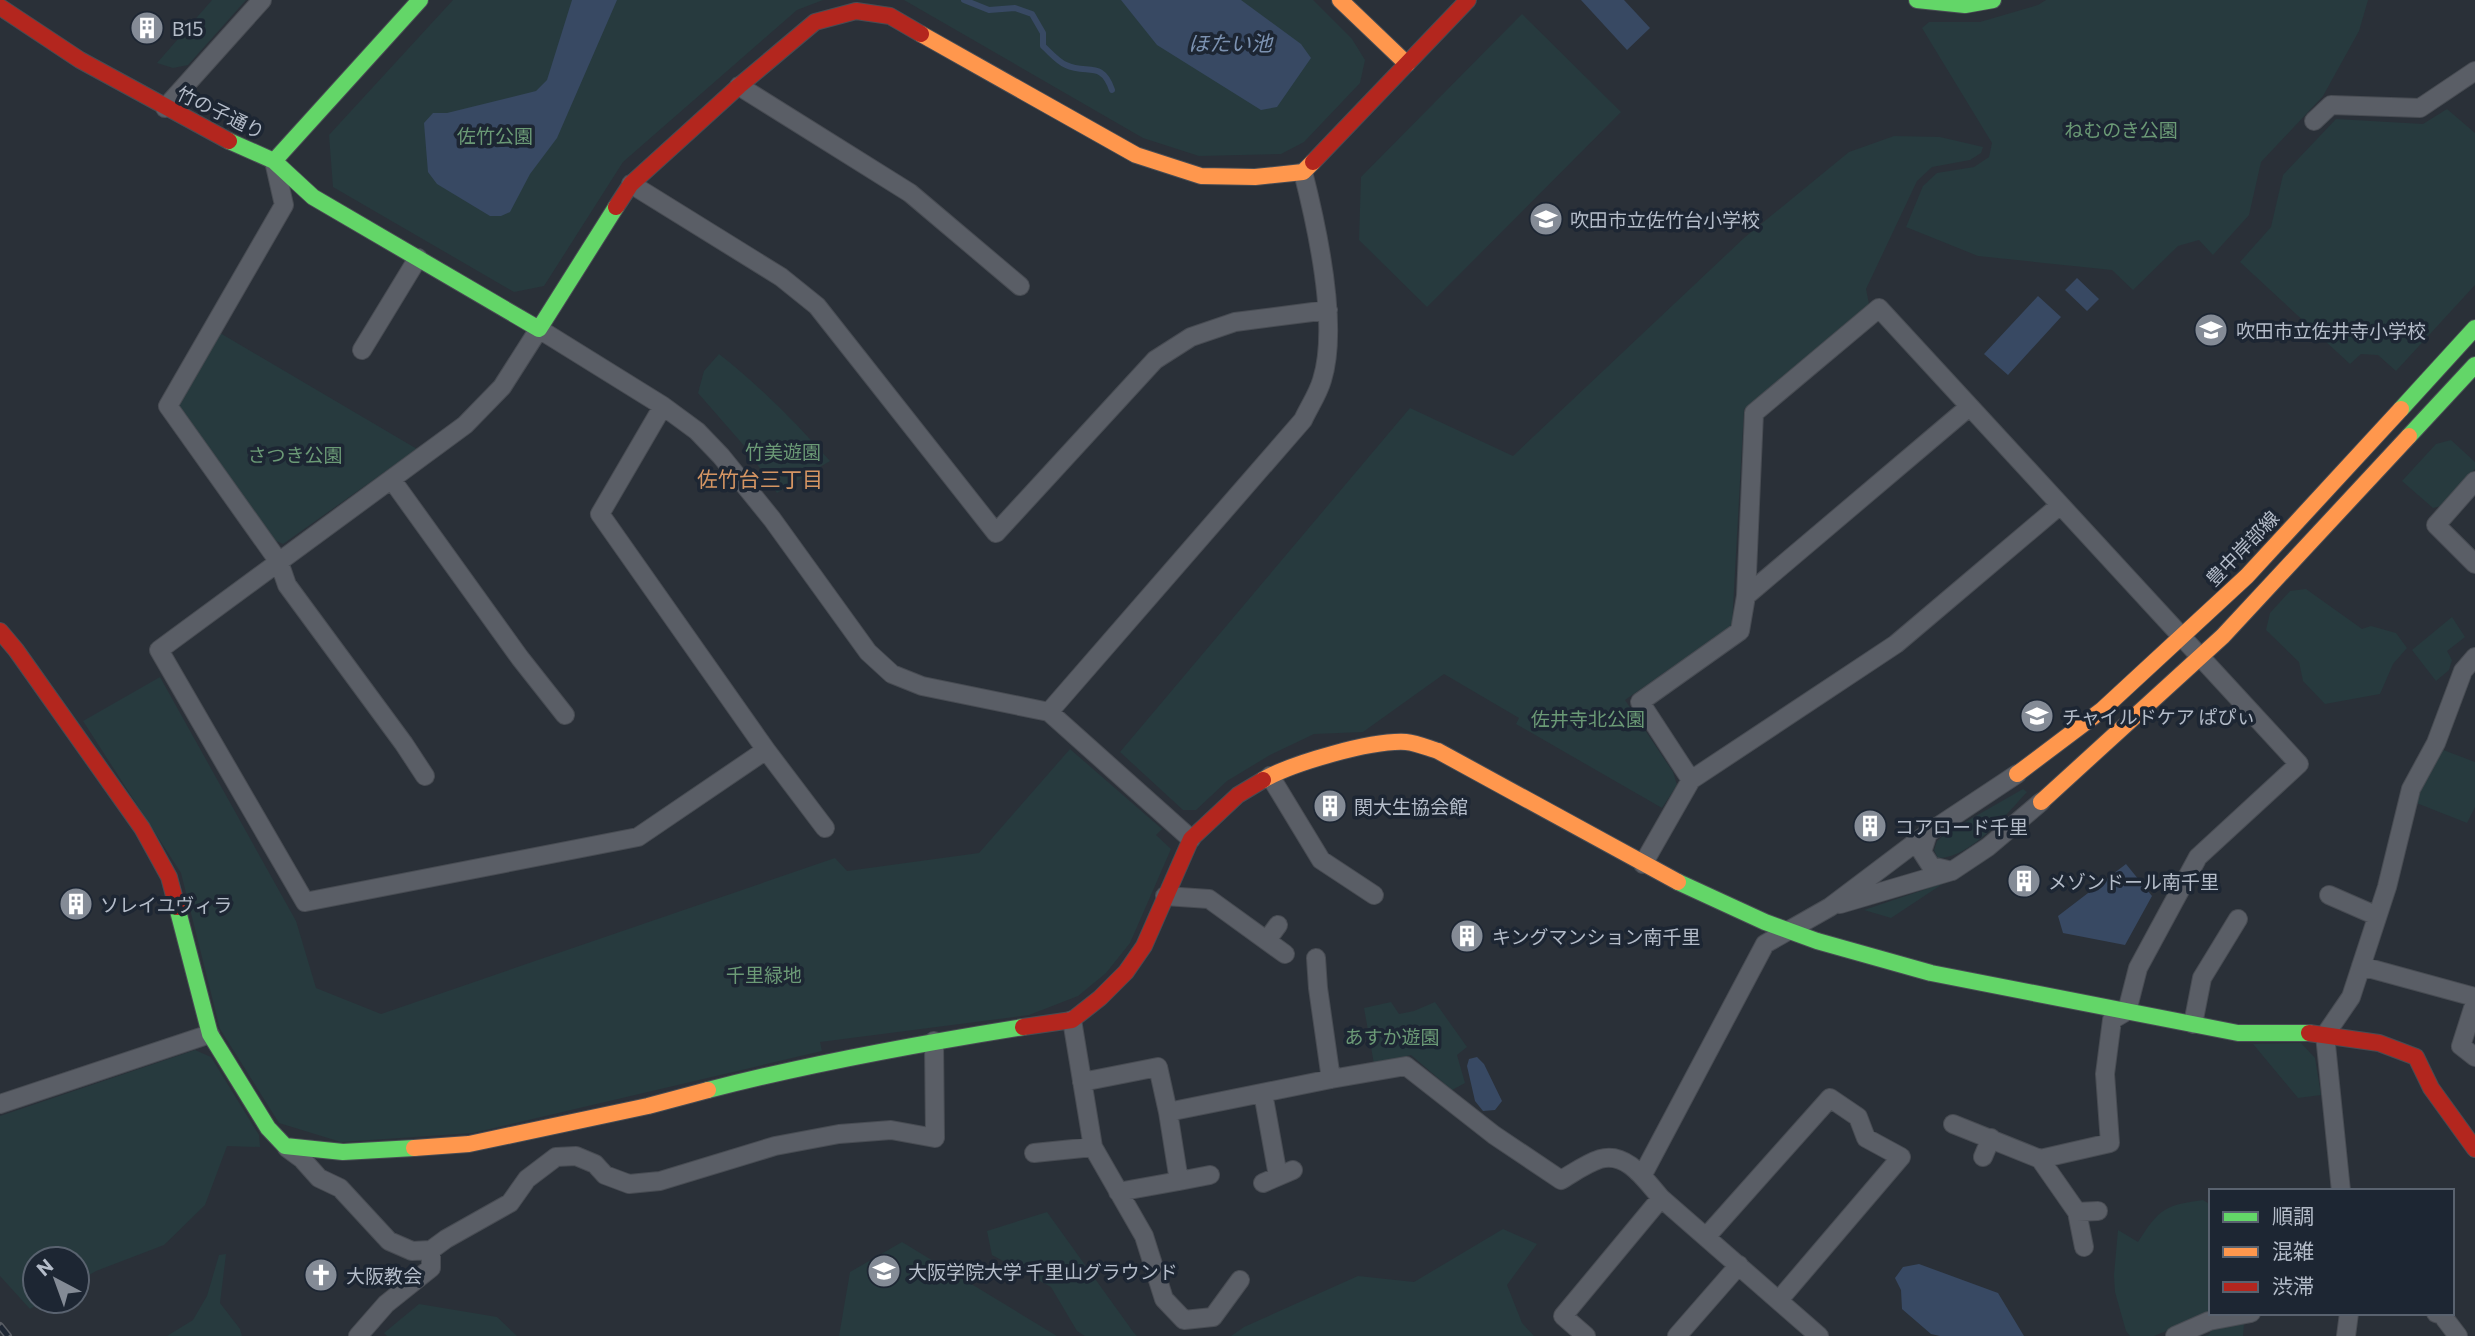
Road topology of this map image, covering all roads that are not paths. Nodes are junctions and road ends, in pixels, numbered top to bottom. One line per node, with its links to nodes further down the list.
1 (262, 0): 11 (street)
2 (420, 0): 13 (street, 竹の子通り)
3 (1340, 0): 8 (street)
4 (1468, 0): 8 (street)
5 (1917, 0): 6 (street)
6 (1993, 0)
7 (0, 8): 11 (street, 竹の子通り)
8 (1407, 64): 14 (street)
9 (2475, 71): 12 (street)
10 (739, 86): 14 (street); 15 (street); 17 (street)
11 (165, 108): 13 (street, 竹の子通り)
12 (2314, 121)
13 (274, 161): 16 (street); 28 (street)
14 (1303, 172): 18 (street)
15 (631, 184): 18 (street); 20 (street)
16 (418, 258): 20 (street); 21 (street)
17 (1020, 286)
18 (1328, 310): 35 (street)
19 (2475, 328): 32 (street, 豊中岸部線)
20 (539, 329): 23 (street); 25 (street)
21 (362, 350)
22 (2475, 365): 33 (street)
23 (663, 406): 35 (street); 37 (street)
24 (1969, 407): 27 (street); 30 (street); 30 (street)
25 (392, 480): 28 (street); 36 (street)
26 (2475, 481): 29 (street)
27 (2059, 506): 32 (street); 41 (street)
28 (279, 562): 37 (street); 40 (street)
29 (2475, 564)
30 (1746, 596): 41 (street)
31 (0, 631): 65 (street)
32 (2182, 638): 33 (street); 38 (street, 豊中岸部線)
33 (2201, 657): 42 (street); 62 (street)
34 (2475, 657): 52 (street)
35 (1049, 712): 45 (street)
36 (565, 715)
37 (766, 750): 43 (street)
38 (2017, 774): 44 (street)
39 (1270, 775): 45 (street); 46 (street); 48 (street)
40 (425, 776)
41 (1691, 780): 46 (street)
42 (2041, 802): 47 (street)
43 (825, 828)
44 (1928, 833): 47 (street); 51 (street)
45 (1191, 839): 50 (street)
46 (1643, 864): 55 (street)
47 (1952, 871): 51 (street)
48 (1374, 895)
49 (2329, 895): 52 (street)
50 (1166, 897): 56 (street); 63 (street)
51 (1830, 907): 55 (street)
52 (2377, 916): 59 (street)
53 (2238, 919): 64 (street)
54 (1278, 925): 56 (street)
55 (1790, 931): 62 (street); 84 (street)
56 (1267, 940): 57 (street)
57 (1285, 954)
58 (1316, 958): 69 (street)
59 (2361, 966): 60 (street); 66 (street)
60 (2475, 997)
61 (2475, 1002): 68 (street)
62 (2127, 1011): 64 (street); 81 (street)
63 (1072, 1020): 67 (street); 70 (street)
64 (2193, 1024): 66 (street)
65 (210, 1034): 72 (street); 76 (street)
66 (2325, 1035): 78 (street); 86 (street)
67 (934, 1041): 76 (street); 93 (street)
68 (2475, 1057)
69 (1331, 1079): 71 (street); 84 (street)
70 (1082, 1082): 73 (street); 77 (street)
71 (1263, 1093): 73 (street); 83 (street)
72 (0, 1104)
73 (1168, 1112): 85 (street)
74 (1954, 1124): 75 (street)
75 (1991, 1138): 80 (street); 81 (street)
76 (285, 1146): 93 (street)
77 (1093, 1147): 79 (street); 87 (street)
78 (2475, 1149)
79 (1034, 1153)
80 (1983, 1157)
81 (2040, 1159): 90 (street)
82 (1210, 1175): 85 (street)
83 (1278, 1176)
84 (1642, 1176): 88 (street)
85 (1179, 1181): 87 (street)
86 (2341, 1189)
87 (1118, 1192): 95 (street)
88 (1661, 1198): 91 (street); 101 (street)
89 (2098, 1211): 90 (street)
90 (2077, 1212): 92 (street)
91 (1706, 1237): 94 (street); 96 (street)
92 (2084, 1247)
93 (431, 1250): 100 (street)
94 (1739, 1265): 96 (street); 102 (street)
95 (1240, 1280)
96 (1779, 1300): 103 (street)
97 (2241, 1315): 104 (street)
98 (2349, 1315): 105 (street)
99 (2442, 1315): 106 (street)
100 (358, 1336)
101 (1586, 1336)
102 (1677, 1336)
103 (1819, 1336)
104 (2175, 1336)
105 (2346, 1336)
106 (2458, 1336)

